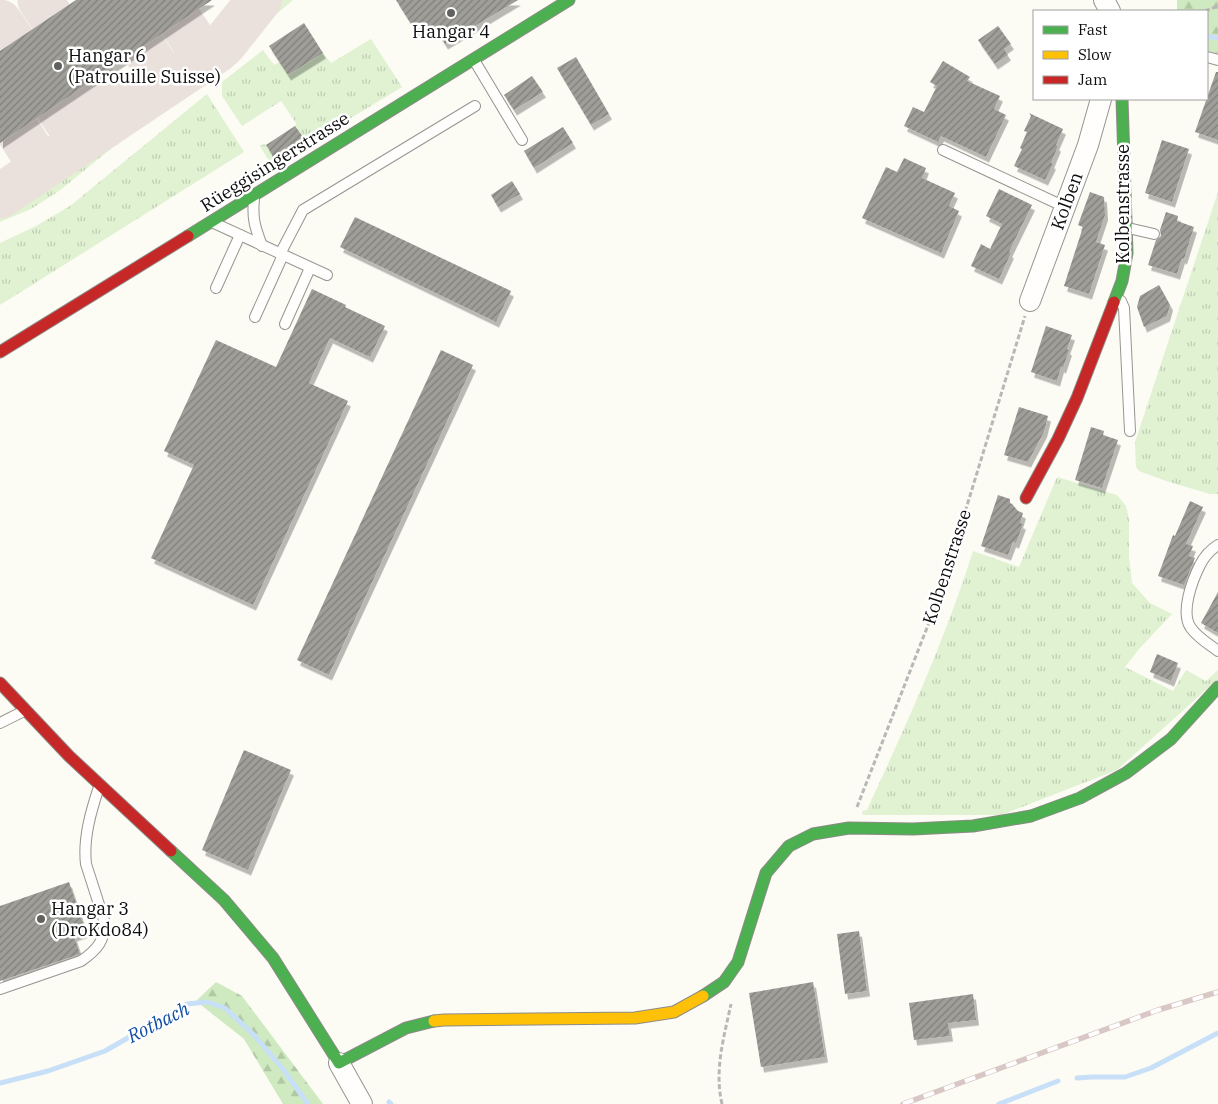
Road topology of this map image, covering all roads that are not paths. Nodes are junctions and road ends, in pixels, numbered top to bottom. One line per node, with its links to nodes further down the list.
1 (564, 3): 2 (street, Rüeggisingerstrasse)
2 (473, 59): 6 (lane); 8 (street, Rüeggisingerstrasse)
3 (1101, 100): 9 (street, Kolben)
4 (1122, 100): 11 (street, Kolbenstrasse)
5 (475, 106): 15 (lane)
6 (522, 140)
7 (943, 150): 9 (lane)
8 (255, 195): 10 (street, Rüeggisingerstrasse); 14 (lane)
9 (1065, 207): 20 (street, Kolben)
10 (211, 222): 13 (lane); 23 (street, Rüeggisingerstrasse)
11 (1126, 227): 12 (lane); 19 (street, Kolbenstrasse)
12 (1154, 234)
13 (240, 235): 14 (lane); 18 (lane)
14 (262, 246): 15 (lane)
15 (281, 254): 16 (lane); 21 (lane)
16 (310, 268): 17 (lane); 22 (lane)
17 (327, 276)
18 (216, 288)
19 (1116, 298): 24 (lane); 25 (street, Kolbenstrasse)
20 (1030, 301)
21 (255, 317)
22 (285, 324)
23 (0, 352)
24 (1130, 431)
25 (1026, 498)
26 (1218, 546): 27 (lane)
27 (1218, 651)
28 (0, 683): 30 (street)
29 (1218, 687): 34 (street)
30 (25, 710): 31 (lane); 32 (street)
31 (0, 723)
32 (99, 784): 33 (lane); 34 (street)
33 (0, 989)
34 (338, 1063): 35 (street)
35 (362, 1104)

